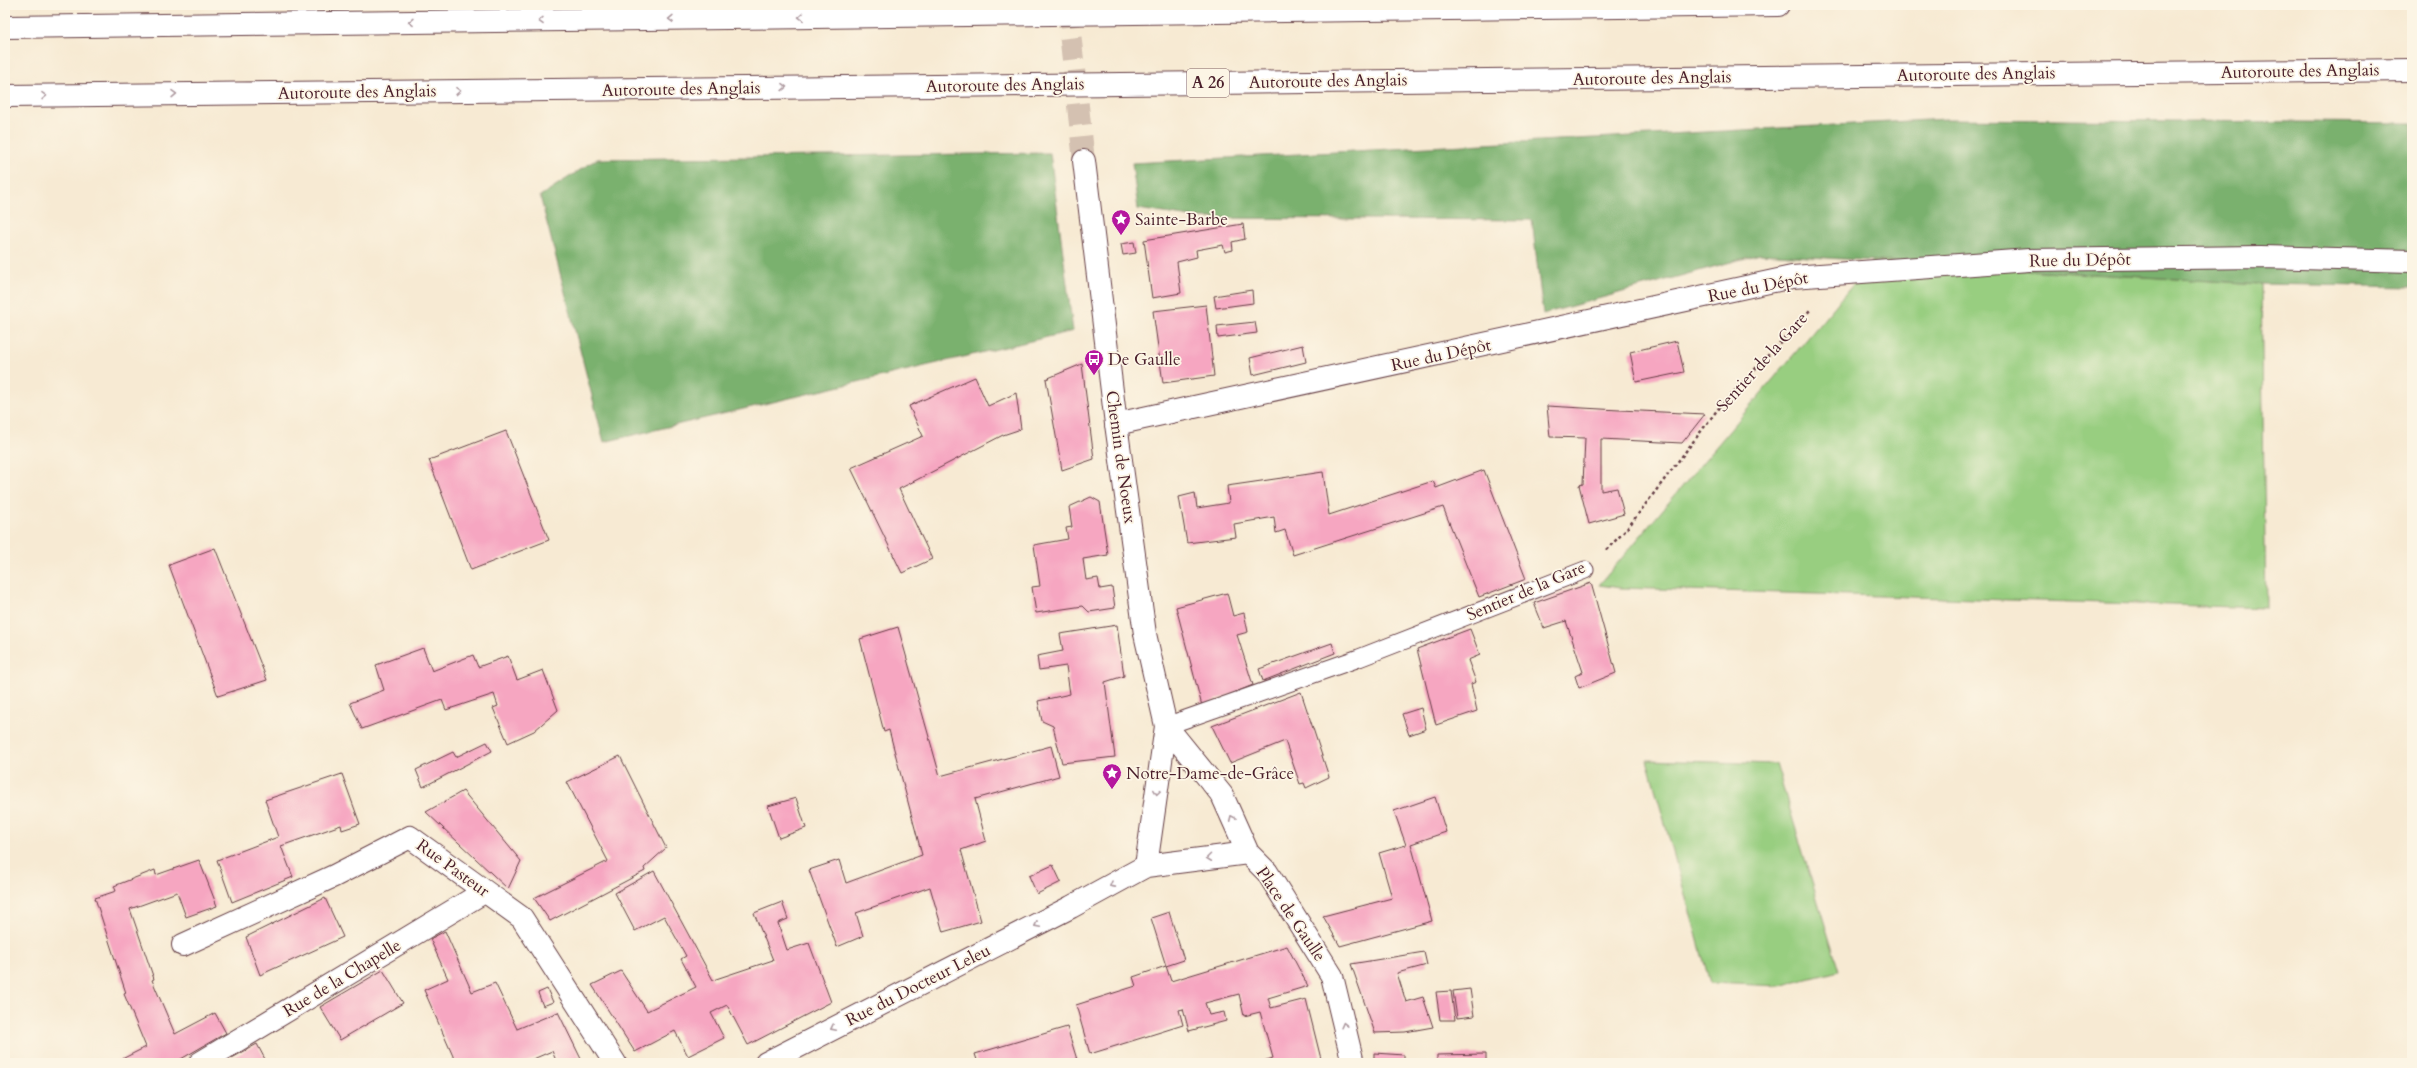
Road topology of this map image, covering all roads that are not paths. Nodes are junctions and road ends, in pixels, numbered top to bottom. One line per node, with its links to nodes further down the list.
1 (1778, 5): 2 (main road, one-way to 2)
2 (5, 27)
3 (2412, 70): 4 (main road, Autoroute des Anglais / A 26, one-way to 3)
4 (5, 96)
5 (1084, 161): 7 (main road, Chemin de Noeux)
6 (2412, 261): 7 (main road, Rue du Dépôt)
7 (1116, 424): 9 (main road, Chemin de Noeux)
8 (1585, 570): 10 (lane, Sentier de la Gare)
9 (1146, 634): 10 (main road, Place de Gaulle)
10 (1166, 726): 11 (main road, Place de Gaulle, one-way to 10); 12 (main road, Place de Gaulle, one-way to 12)
11 (1248, 853): 12 (main road, Place de Gaulle, one-way to 12); 19 (main road, Place de Gaulle, one-way to 11)
12 (1146, 866): 14 (main road, Place de Gaulle, one-way to 14)
13 (484, 892): 15 (main road, Rue Pasteur); 16 (main road, Rue de la Chapelle); 17 (main road, Rue Pasteur)
14 (1071, 907): 18 (main road, Rue du Docteur Leleu, one-way to 18)
15 (183, 945)
16 (200, 1063)
17 (615, 1063)
18 (766, 1063)
19 (1353, 1063)

